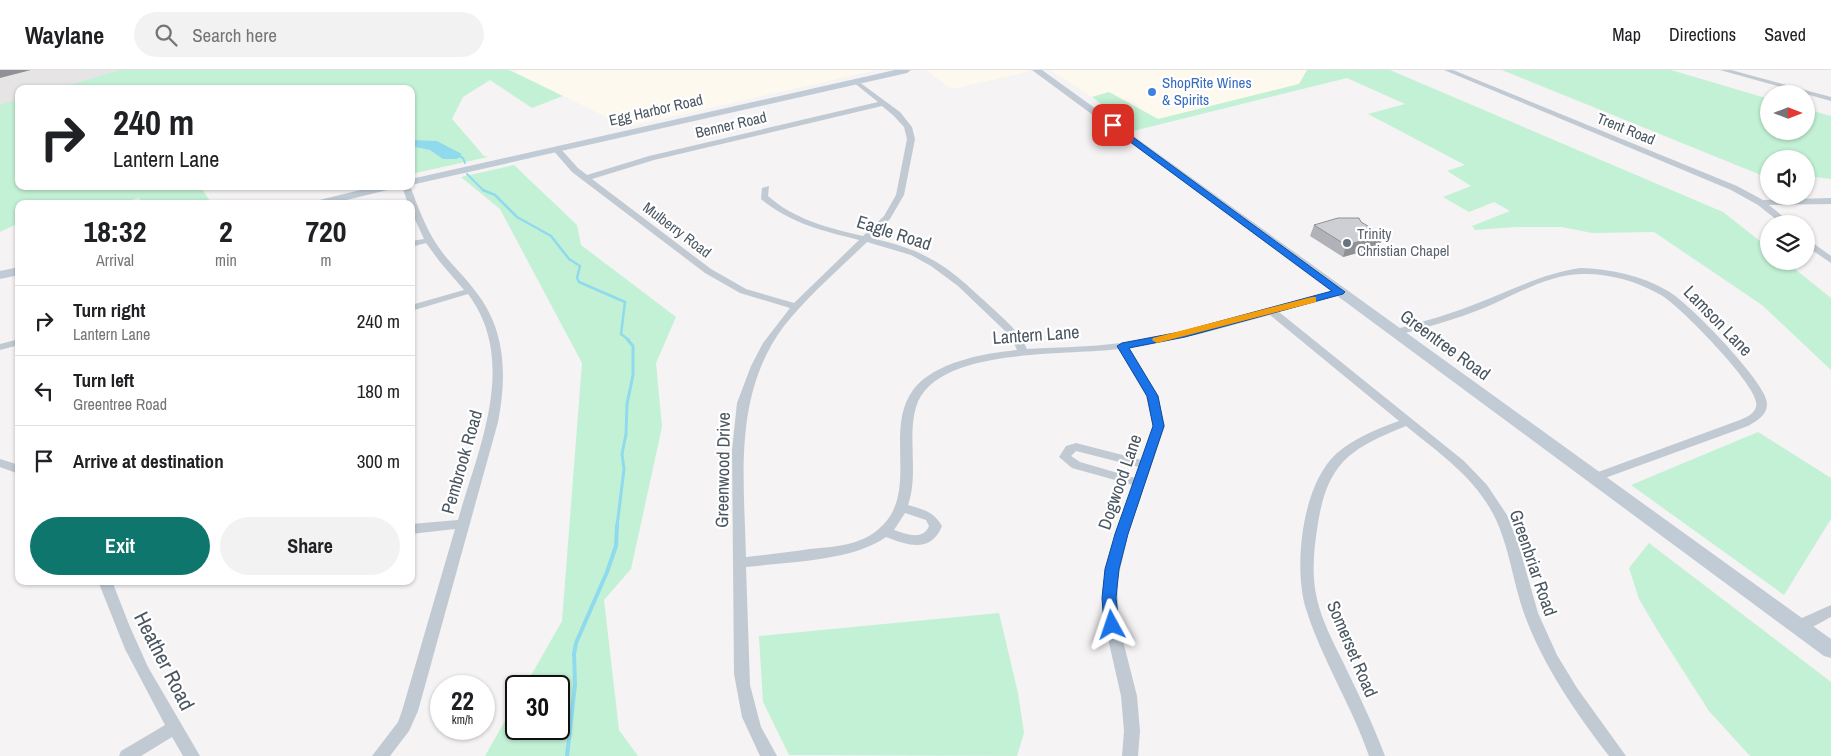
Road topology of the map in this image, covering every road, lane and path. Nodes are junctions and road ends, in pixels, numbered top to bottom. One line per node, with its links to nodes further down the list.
1 (907, 70): 5 (street, Egg Harbor Road)
2 (1036, 70): 28 (street, Greentree Road)
3 (1447, 70): 16 (street, Trent Road)
4 (1723, 70): 6 (street)
5 (856, 82): 7 (street, Greenwood Drive); 8 (street, Egg Harbor Road)
6 (1831, 99)
7 (884, 103): 9 (street, Benner Road); 20 (street, Greenwood Drive)
8 (556, 149): 9 (street, Mulberry Road); 10 (street, Egg Harbor Road)
9 (585, 178): 30 (street, Mulberry Road)
10 (415, 181)
11 (766, 188): 20 (street, Eagle Road)
12 (375, 190): 13 (street)
13 (332, 200)
14 (1815, 201): 15 (street)
15 (1831, 201)
16 (1760, 202)
17 (1765, 205): 19 (street, Trent Road)
18 (415, 207): 21 (street, Pembrook Road)
19 (1777, 215)
20 (865, 238): 30 (street, Greenwood Drive); 36 (street, Eagle Road)
21 (429, 240): 22 (street); 27 (street, Pembrook Road)
22 (415, 243)
23 (1815, 248): 24 (street)
24 (1831, 260)
25 (15, 272): 26 (street)
26 (0, 275)
27 (470, 291): 29 (street); 44 (street, Pembrook Road)
28 (1340, 292): 31 (street, Lantern Lane); 32 (street, Greentree Road)
29 (415, 307)
30 (796, 307): 47 (street, Greenwood Drive)
31 (1271, 311): 34 (street, Lantern Lane); 37 (street, Greenbriar Road)
32 (1397, 332): 41 (street, Greentree Road); 41 (street, Lamson Lane)
33 (15, 343): 35 (street)
34 (1122, 346): 36 (street, Lantern Lane); 39 (street, Dogwood Lane)
35 (0, 347)
36 (1023, 351): 43 (street, Lantern Lane)
37 (1407, 422): 58 (street, Somerset Road); 59 (street, Greenbriar Road)
38 (0, 463): 40 (street)
39 (1146, 465): 42 (street, Dogwood Lane); 42 (street)
40 (15, 469)
41 (1594, 478): 50 (street, Greentree Road)
42 (1139, 483): 57 (street, Dogwood Lane)
43 (903, 508): 46 (street); 46 (street)
44 (462, 524): 45 (street); 55 (street, Pembrook Road)
45 (415, 529)
46 (887, 532): 47 (street)
47 (740, 563): 56 (street, Greenwood Drive)
48 (106, 585): 52 (street, Heather Road)
49 (1831, 611): 50 (street)
50 (1798, 626): 51 (street, Greentree Road)
51 (1831, 650)
52 (174, 728): 53 (street); 54 (street, Heather Road)
53 (127, 756)
54 (192, 756)
55 (380, 756)
56 (769, 756)
57 (1130, 756)
58 (1377, 756)
59 (1618, 756)

